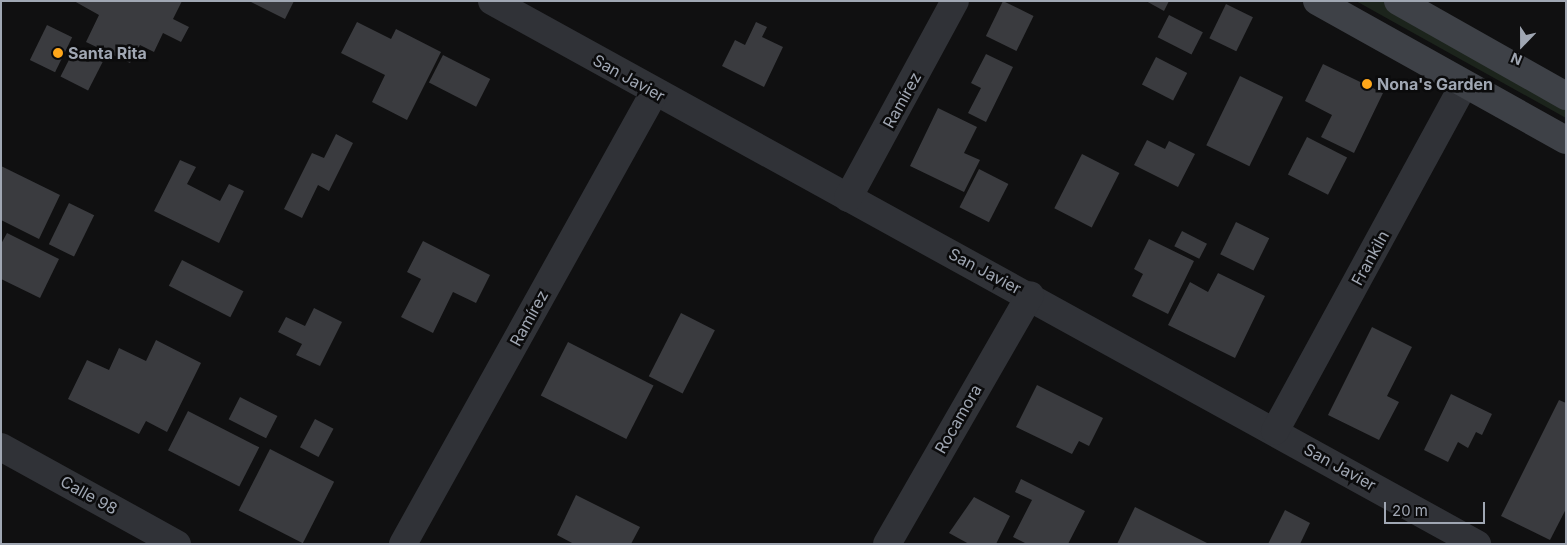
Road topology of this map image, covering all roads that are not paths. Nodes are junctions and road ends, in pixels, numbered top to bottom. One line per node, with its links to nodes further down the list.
1 (492, 1): 6 (street, San Javier)
2 (955, 1): 9 (street, Ramírez)
3 (1317, 1): 5 (main road)
4 (1398, 1): 7 (main road)
5 (1464, 85): 8 (main road); 11 (street, Frankiln)
6 (654, 93): 9 (street, San Javier); 13 (street, Ramírez)
7 (1566, 96)
8 (1566, 140)
9 (848, 198): 10 (street, San Javier)
10 (1030, 295): 11 (street, San Javier); 15 (street, Rocamora)
11 (1275, 430): 16 (street, San Javier)
12 (1, 447): 14 (street, Calle 98)
13 (413, 540)
14 (177, 544)
15 (887, 544)
16 (1477, 544)

